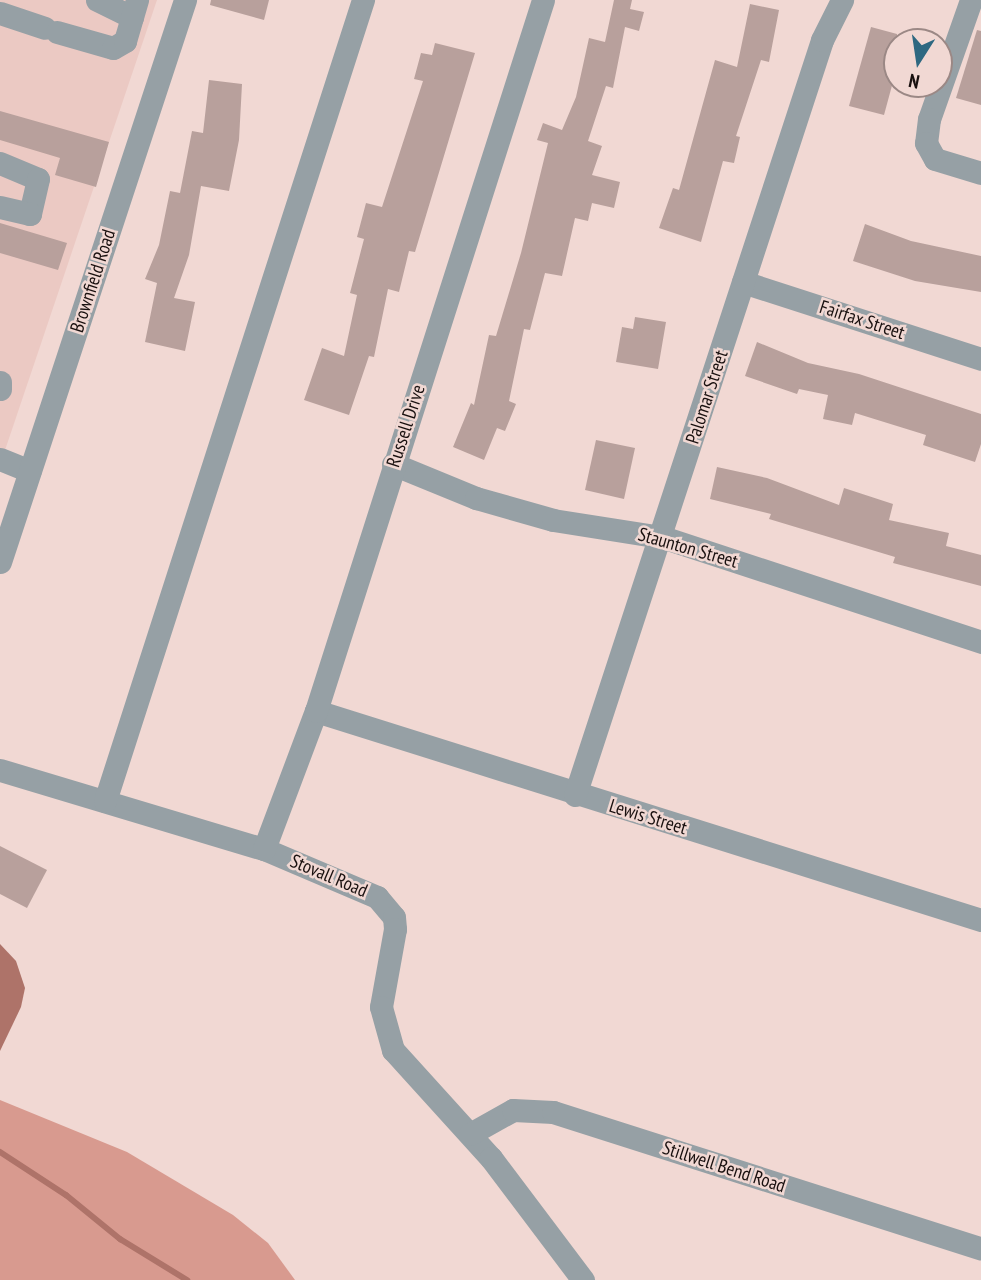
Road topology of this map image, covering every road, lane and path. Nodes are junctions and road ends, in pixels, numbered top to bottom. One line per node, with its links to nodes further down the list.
1 (97, 0): 7 (street)
2 (185, 0): 18 (street, Brownfield Road)
3 (363, 0): 25 (street)
4 (543, 0): 17 (street, Russell Drive)
5 (971, 0): 10 (street)
6 (837, 1): 12 (street, Palomar Street)
7 (134, 9): 8 (street)
8 (0, 13)
9 (0, 163): 11 (street)
10 (981, 173)
11 (0, 207)
12 (743, 282): 13 (street, Fairfax Street); 19 (street, Palomar Street)
13 (981, 359)
14 (0, 382): 15 (street)
15 (0, 389)
16 (0, 459): 18 (street)
17 (393, 464): 19 (street, Staunton Street); 22 (street, Russell Drive)
18 (30, 471): 20 (street, Brownfield Road)
19 (662, 537): 21 (street, Staunton Street); 24 (street, Palomar Street)
20 (1, 554)
21 (981, 642)
22 (316, 711): 24 (street, Lewis Street); 26 (street, Russell Drive)
23 (0, 770): 25 (street, Stovall Road)
24 (575, 795): 27 (street, Lewis Street)
25 (105, 801): 26 (street, Stovall Road)
26 (264, 849): 28 (street, Stovall Road)
27 (980, 916)
28 (470, 1134): 29 (street, Stillwell Bend Road); 30 (street, Stovall Road)
29 (981, 1249)
30 (583, 1280)

